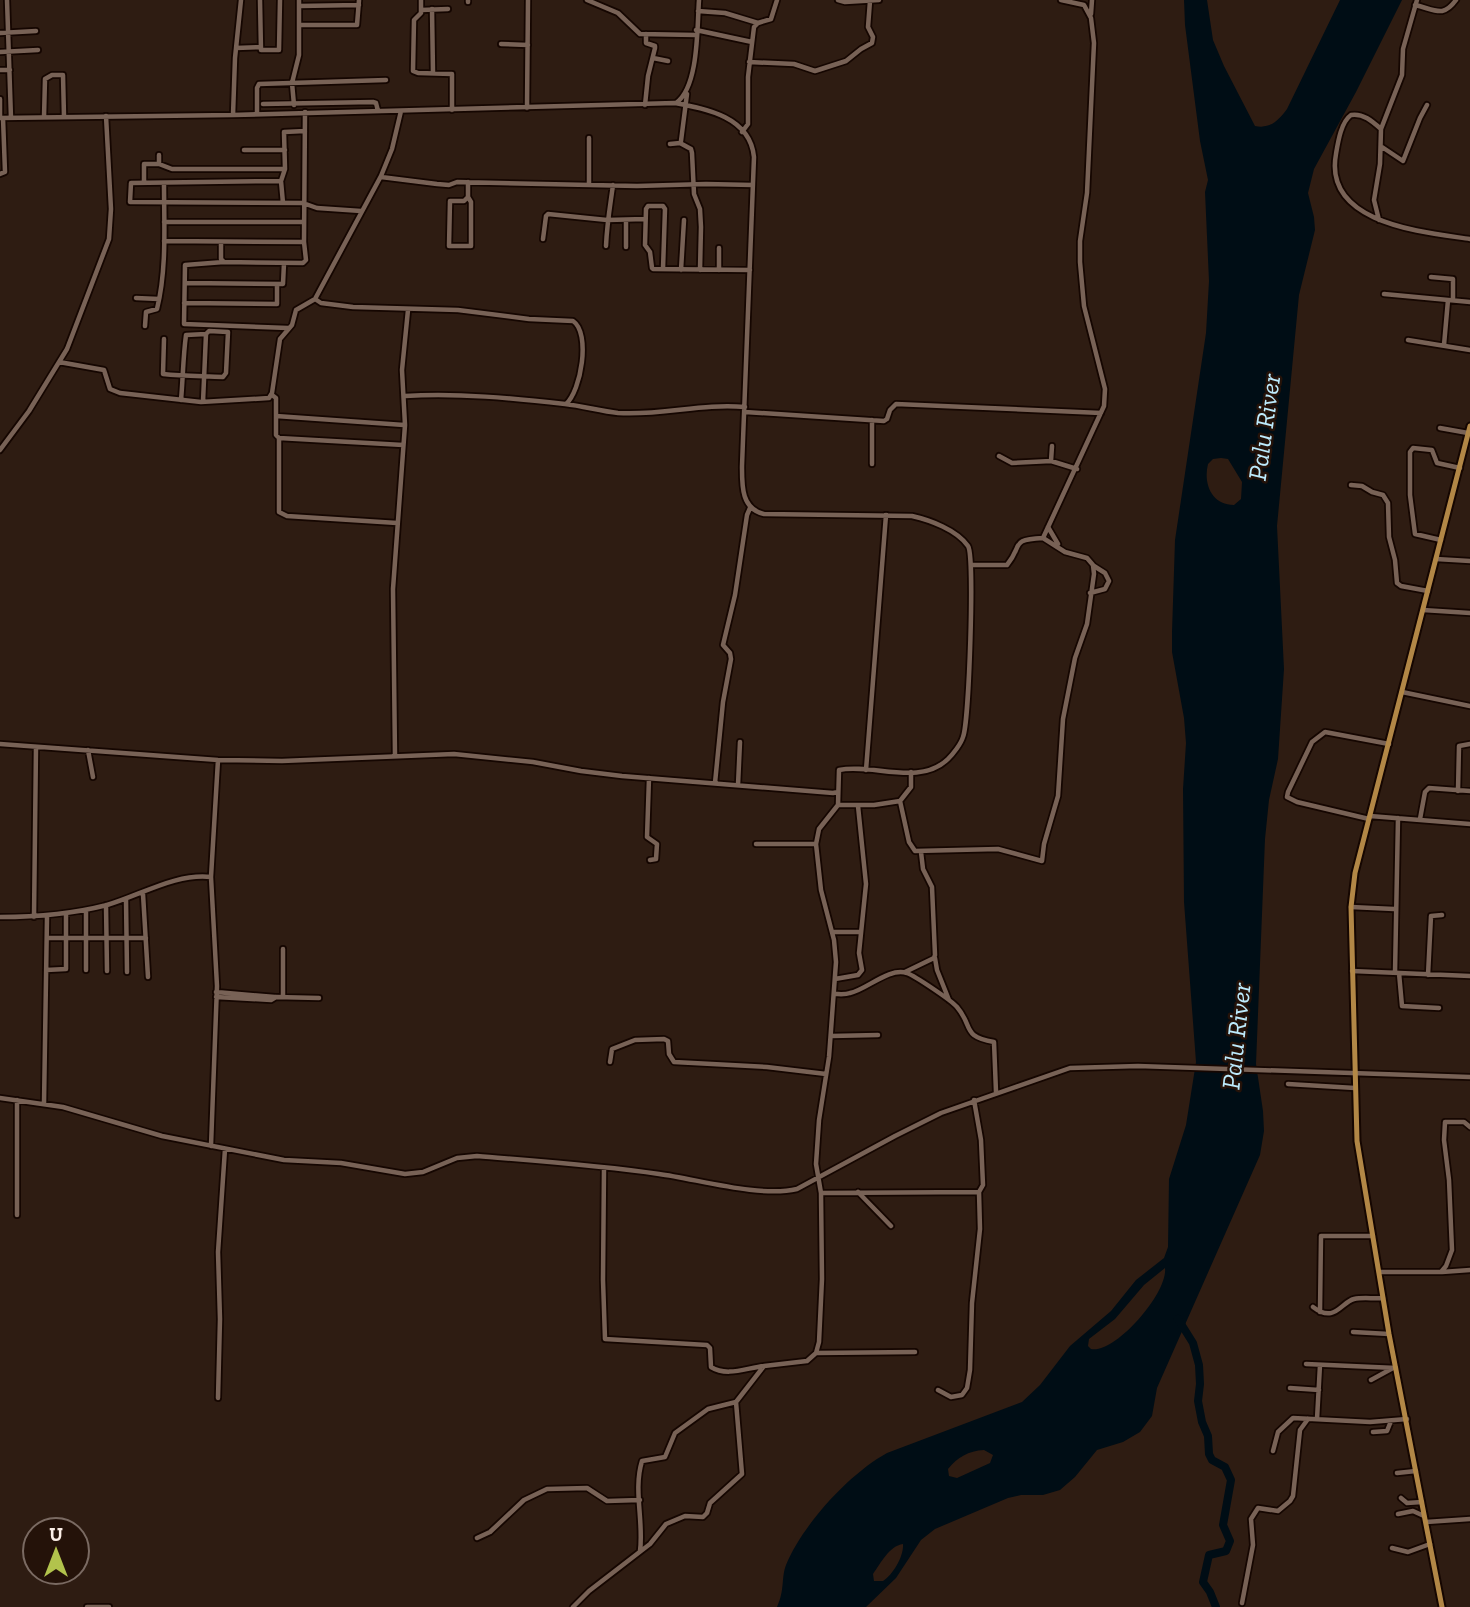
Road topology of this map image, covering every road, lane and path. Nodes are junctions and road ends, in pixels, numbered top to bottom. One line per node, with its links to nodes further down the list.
1 (7, 0): 29 (street)
2 (241, 0): 35 (street)
3 (260, 0): 34 (street)
4 (280, 0): 34 (street)
5 (421, 0): 19 (street)
6 (528, 0): 33 (street)
7 (587, 0): 30 (street)
8 (699, 0): 22 (street)
9 (777, 0): 24 (street)
10 (838, 0): 15 (street)
11 (879, 0): 15 (street)
12 (1061, 0): 23 (street)
13 (1092, 0): 23 (street)
14 (1456, 0): 16 (street)
15 (870, 1): 41 (street)
16 (1416, 2): 68 (street)
17 (299, 3): 18 (street); 25 (street)
18 (359, 3): 25 (street)
19 (421, 9): 20 (street); 44 (street)
20 (432, 9): 21 (street); 44 (street)
21 (448, 9)
22 (698, 10): 24 (street); 27 (street)
23 (1091, 18): 146 (street)
24 (758, 23): 31 (street)
25 (299, 25): 46 (street)
26 (36, 31): 29 (street)
27 (696, 32): 30 (street); 31 (street); 47 (street)
28 (0, 33): 29 (street)
29 (9, 33): 38 (street)
30 (646, 34): 39 (street)
31 (752, 42): 41 (street)
32 (501, 44): 33 (street)
33 (528, 45): 55 (street)
34 (260, 47): 35 (street)
35 (236, 48): 62 (street)
36 (38, 50): 38 (street)
37 (0, 52): 38 (street)
38 (9, 52): 42 (street)
39 (653, 58): 40 (street); 52 (street)
40 (668, 61)
41 (749, 62): 70 (street)
42 (10, 70): 43 (street); 67 (street)
43 (0, 71)
44 (433, 73): 56 (street)
45 (386, 80): 46 (street)
46 (292, 83): 51 (street); 61 (street)
47 (688, 90): 49 (street); 53 (street)
48 (0, 99): 66 (street)
49 (675, 103): 52 (street); 53 (street)
50 (263, 104): 51 (street)
51 (293, 104): 57 (street); 59 (street)
52 (645, 105): 55 (street)
53 (685, 105): 70 (street); 72 (street)
54 (1427, 105): 75 (street)
55 (527, 108): 56 (street)
56 (452, 110): 58 (street)
57 (378, 111): 58 (street); 60 (street)
58 (401, 111): 83 (street)
59 (294, 112): 60 (street); 61 (street)
60 (305, 112): 69 (street)
61 (257, 114): 62 (street)
62 (233, 115): 63 (street)
63 (106, 116): 65 (street); 137 (street)
64 (44, 117): 65 (street); 65 (street); 67 (street)
65 (64, 117)
66 (1, 118): 67 (street); 73 (street)
67 (11, 118)
68 (1381, 129): 75 (street); 101 (street)
69 (305, 131): 77 (street); 95 (street)
70 (742, 132): 91 (street)
71 (589, 138): 88 (street)
72 (680, 143): 74 (street); 90 (street)
73 (2, 144): 79 (street)
74 (670, 144)
75 (1382, 147): 101 (street)
76 (244, 150): 77 (street)
77 (285, 150): 81 (street)
78 (159, 155): 80 (street)
79 (2, 158): 82 (street)
80 (159, 164): 81 (street); 86 (street)
81 (285, 169): 84 (street)
82 (0, 174)
83 (381, 176): 85 (street); 96 (street)
84 (281, 181): 87 (street); 94 (street)
85 (468, 182): 88 (street); 92 (street)
86 (144, 183): 87 (street); 93 (street)
87 (164, 183): 93 (street)
88 (589, 185): 89 (street)
89 (613, 185): 90 (street); 98 (street)
90 (693, 185): 91 (street); 116 (street)
91 (753, 185): 118 (street)
92 (468, 197): 92 (street)
93 (164, 203): 94 (street); 102 (street)
94 (284, 203): 95 (street)
95 (303, 203): 96 (street); 103 (street)
96 (361, 211): 125 (street)
97 (645, 219): 99 (street); 114 (street); 114 (street)
98 (607, 220): 99 (street); 104 (street); 109 (street)
99 (626, 220): 110 (street)
100 (684, 220): 115 (street)
101 (1379, 220): 105 (street)
102 (164, 222): 103 (street); 106 (street)
103 (303, 222): 108 (street)
104 (542, 239)
105 (1470, 239)
106 (164, 241): 107 (street); 124 (street)
107 (221, 243): 108 (street); 112 (street)
108 (304, 243): 113 (street)
109 (607, 246)
110 (626, 247)
111 (719, 248): 117 (street)
112 (224, 262): 113 (street); 120 (street)
113 (284, 263): 121 (street)
114 (663, 269): 115 (street)
115 (681, 270): 116 (street)
116 (700, 270): 117 (street)
117 (719, 270): 118 (street)
118 (750, 270): 145 (street)
119 (1431, 277): 126 (street)
120 (185, 283): 121 (street); 128 (street)
121 (277, 284): 128 (street)
122 (1384, 294): 126 (street)
123 (136, 298): 124 (street)
124 (159, 299): 130 (street)
125 (315, 299): 129 (street); 131 (street)
126 (1450, 300): 127 (street); 135 (street)
127 (1470, 302)
128 (184, 303): 131 (street)
129 (408, 310): 141 (street); 144 (street)
130 (145, 327)
131 (289, 328): 140 (street)
132 (206, 334): 138 (street); 139 (street); 139 (street)
133 (164, 340): 138 (street)
134 (1408, 340): 135 (street)
135 (1444, 345): 136 (street)
136 (1470, 349)
137 (59, 362): 142 (street); 157 (street)
138 (183, 375): 139 (street); 142 (street)
139 (205, 376): 143 (street)
140 (272, 396): 143 (street); 147 (street)
141 (405, 396): 144 (street); 149 (street)
142 (181, 400): 143 (street)
143 (203, 402)
144 (566, 404): 145 (street)
145 (745, 410): 148 (street); 164 (street)
146 (1101, 413): 148 (street); 162 (street)
147 (276, 416): 149 (street); 153 (street)
148 (872, 420): 160 (street)
149 (405, 425): 154 (street)
150 (1470, 426): 152 (main road)
151 (1440, 428): 152 (street)
152 (1468, 433): 156 (main road)
153 (279, 438): 154 (street); 166 (street)
154 (404, 445): 166 (street)
155 (1052, 446): 159 (street)
156 (1467, 447): 161 (main road)
157 (0, 450)
158 (999, 456): 159 (street)
159 (1051, 461): 162 (street)
160 (873, 464)
161 (1460, 468): 169 (main road); 169 (street)
162 (1077, 469): 167 (street)
163 (1352, 485): 175 (street)
164 (750, 508): 165 (street); 193 (street)
165 (886, 515): 173 (street); 189 (street)
166 (397, 523): 187 (street)
167 (1048, 526): 168 (street); 170 (street)
168 (1044, 538): 170 (street); 173 (street)
169 (1441, 540): 171 (main road)
170 (1059, 547): 174 (street)
171 (1436, 559): 172 (street); 175 (main road)
172 (1470, 561)
173 (972, 565): 190 (street)
174 (1093, 565): 176 (street); 176 (street)
175 (1428, 591): 177 (main road)
176 (1090, 594): 207 (street)
177 (1423, 610): 178 (street); 179 (main road)
178 (1470, 613)
179 (1402, 692): 180 (street); 183 (main road)
180 (1470, 706)
181 (740, 742): 194 (street)
182 (0, 744): 185 (street)
183 (1389, 744): 201 (main road); 201 (street)
184 (1470, 744): 196 (street)
185 (36, 747): 186 (street); 220 (street)
186 (88, 750): 188 (street); 191 (street)
187 (396, 756): 188 (street); 192 (street)
188 (218, 760): 209 (street)
189 (866, 770): 190 (street); 197 (street)
190 (911, 772): 198 (street)
191 (93, 777)
192 (649, 778): 193 (street); 208 (street)
193 (715, 783): 194 (street)
194 (738, 785): 197 (street)
195 (1470, 790): 196 (street)
196 (1458, 791): 203 (street)
197 (838, 792): 199 (street)
198 (900, 801): 200 (street); 207 (street)
199 (838, 805): 200 (street); 206 (street)
200 (858, 806): 222 (street)
201 (1369, 817): 202 (street); 213 (main road)
202 (1398, 818): 203 (street); 214 (street)
203 (1420, 819): 204 (street)
204 (1470, 824)
205 (756, 844): 206 (street)
206 (816, 844): 221 (street)
207 (921, 852): 230 (street)
208 (650, 860)
209 (211, 877): 210 (street); 243 (street)
210 (143, 894): 211 (street); 228 (street)
211 (126, 899): 212 (street); 227 (street)
212 (106, 905): 215 (street); 226 (street)
213 (1351, 907): 214 (street); 234 (main road)
214 (1394, 909): 237 (street)
215 (86, 910): 216 (street); 225 (street)
216 (66, 913): 218 (street); 224 (street)
217 (1442, 915): 238 (street)
218 (47, 916): 220 (street); 223 (street)
219 (0, 917): 220 (street)
220 (34, 917)
221 (832, 932): 222 (street); 241 (street)
222 (860, 932): 241 (street)
223 (47, 938): 224 (street); 231 (street)
224 (66, 938): 225 (street); 231 (street)
225 (86, 938): 226 (street); 232 (street)
226 (107, 938): 227 (street); 233 (street)
227 (127, 938): 228 (street); 235 (street)
228 (146, 938): 240 (street)
229 (283, 949): 244 (street)
230 (935, 958): 236 (street); 246 (street)
231 (46, 970): 260 (street)
232 (86, 970)
233 (107, 971)
234 (1352, 971): 237 (street); 251 (main road)
235 (127, 972)
236 (904, 972): 242 (street); 246 (street)
237 (1397, 973): 238 (street); 247 (street)
238 (1428, 975): 239 (street)
239 (1470, 976)
240 (148, 977)
241 (835, 979): 242 (street)
242 (834, 994): 249 (street)
243 (216, 995): 244 (street); 263 (street)
244 (283, 998): 245 (street)
245 (320, 998)
246 (949, 1000): 256 (street)
247 (1439, 1008)
248 (878, 1035): 249 (street)
249 (831, 1036): 252 (street)
250 (610, 1062): 252 (street)
251 (1354, 1073): 253 (street); 255 (main road); 256 (street)
252 (827, 1074): 266 (street)
253 (1470, 1077)
254 (1289, 1084): 255 (street)
255 (1355, 1088): 272 (main road)
256 (996, 1092): 259 (street)
257 (0, 1098): 258 (street)
258 (17, 1100): 260 (street); 270 (street)
259 (974, 1100): 266 (street); 268 (street)
260 (44, 1104): 263 (street)
261 (1466, 1120): 262 (street); 275 (street)
262 (1470, 1127)
263 (211, 1146): 264 (street)
264 (225, 1149): 265 (street); 291 (street)
265 (604, 1168): 266 (street); 285 (street)
266 (820, 1176): 269 (street)
267 (858, 1191): 268 (street); 269 (street); 271 (street)
268 (979, 1192): 290 (street)
269 (821, 1193): 282 (street)
270 (17, 1215)
271 (891, 1226)
272 (1374, 1236): 274 (main road); 278 (street)
273 (1470, 1270): 275 (street)
274 (1379, 1272): 275 (street); 276 (main road)
275 (1441, 1272)
276 (1384, 1297): 278 (street); 280 (main road)
277 (1313, 1307): 278 (street)
278 (1320, 1312)
279 (1353, 1332): 280 (street)
280 (1390, 1334): 286 (main road)
281 (915, 1352): 282 (street)
282 (816, 1353): 285 (street)
283 (1307, 1364): 284 (street)
284 (1320, 1365): 286 (street); 289 (street)
285 (764, 1366): 292 (street)
286 (1395, 1368): 287 (street); 295 (main road)
287 (1371, 1380)
288 (1290, 1388): 289 (street)
289 (1318, 1390): 294 (street)
290 (937, 1391)
291 (218, 1398)
292 (736, 1402): 302 (street); 310 (street)
293 (1308, 1419): 294 (street); 298 (street); 311 (street)
294 (1317, 1419): 296 (street)
295 (1408, 1419): 296 (street); 299 (main road)
296 (1392, 1420): 297 (street)
297 (1373, 1432)
298 (1273, 1451)
299 (1417, 1471): 300 (street); 303 (main road)
300 (1397, 1473)
301 (1401, 1498): 303 (street)
302 (640, 1500): 307 (street); 310 (street)
303 (1422, 1502): 305 (main road)
304 (1398, 1514): 305 (street)
305 (1425, 1519): 306 (street); 308 (main road)
306 (1470, 1519)
307 (477, 1538)
308 (1430, 1545): 309 (street); 315 (main road)
309 (1392, 1548)
310 (640, 1552): 314 (street)
311 (1242, 1603)
312 (87, 1607): 313 (street)
313 (109, 1607)
314 (573, 1607)
315 (1442, 1607)

